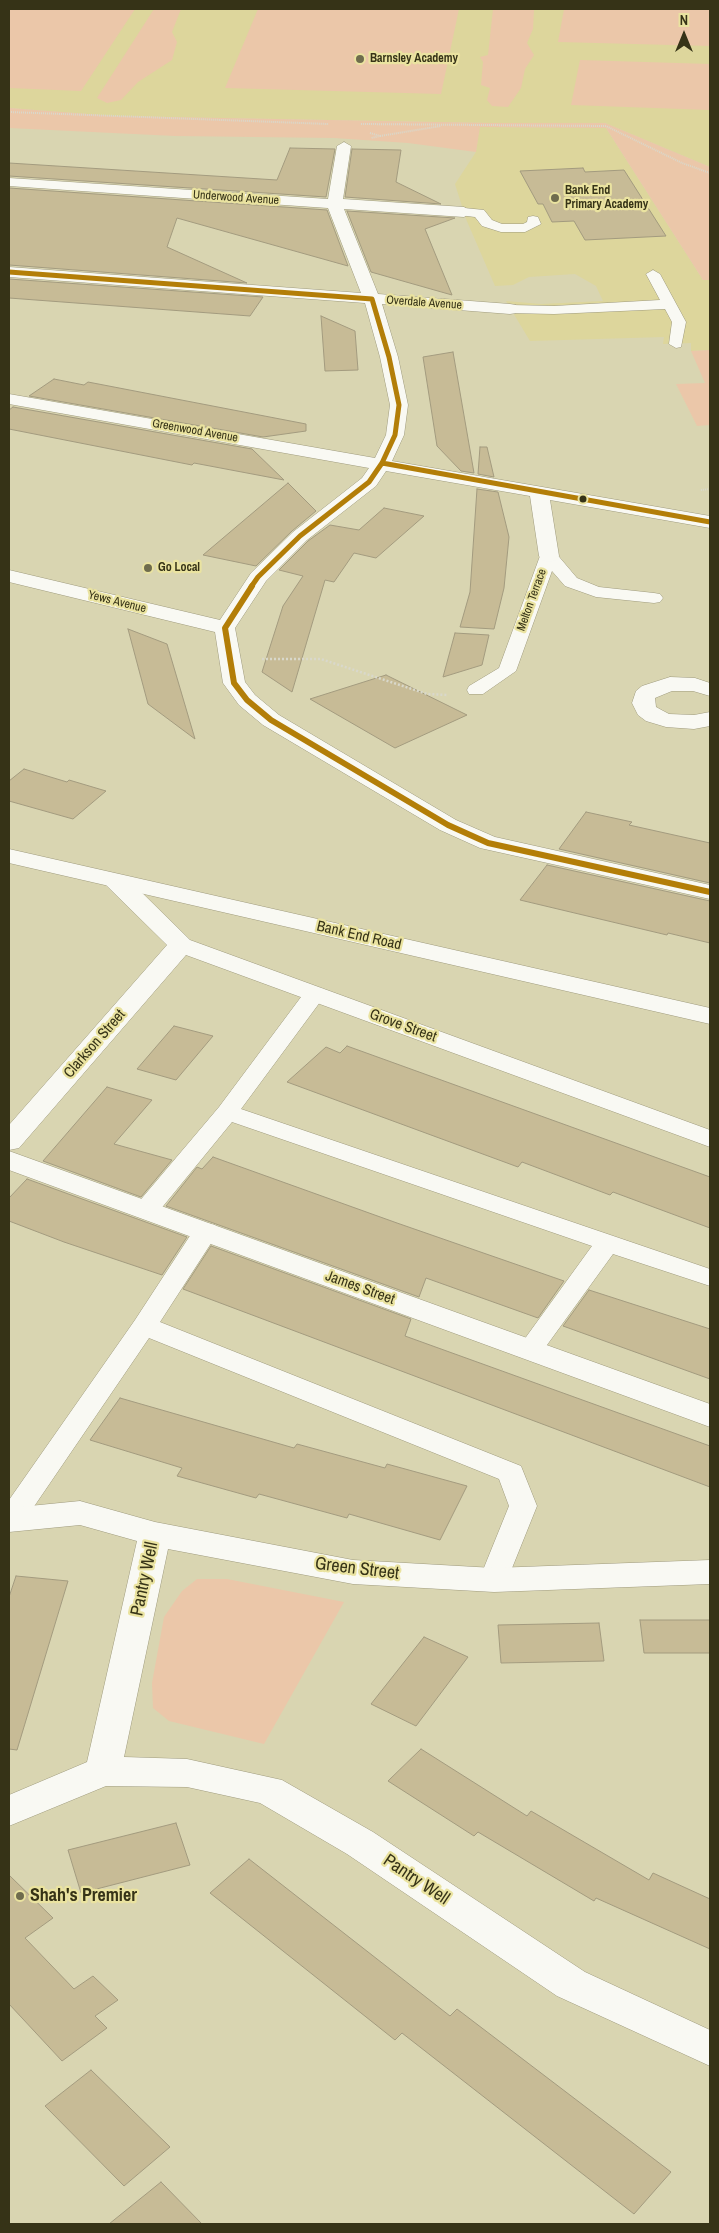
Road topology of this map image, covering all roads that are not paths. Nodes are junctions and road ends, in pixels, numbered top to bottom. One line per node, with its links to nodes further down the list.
1 (344, 146): 3 (street)
2 (9, 182): 3 (street, Underwood Avenue)
3 (334, 204): 4 (street, Underwood Avenue); 8 (street)
4 (473, 209): 5 (lane)
5 (533, 220)
6 (9, 272): 8 (street, Overdale Avenue)
7 (653, 274): 9 (lane)
8 (372, 299): 10 (street, Overdale Avenue); 13 (street)
9 (669, 304): 10 (lane); 11 (lane)
10 (510, 309)
11 (676, 344)
12 (9, 399): 13 (street, Greenwood Avenue)
13 (382, 463): 14 (street, Greenwood Avenue); 19 (street)
14 (539, 493): 15 (street, Greenwood Avenue); 16 (street, Melton Terrace)
15 (710, 522)
16 (548, 556): 18 (lane); 20 (lane, Melton Terrace)
17 (9, 576): 19 (street, Yews Avenue)
18 (654, 598)
19 (225, 628): 25 (street)
20 (476, 690)
21 (710, 690): 22 (street)
22 (710, 719)
23 (9, 856): 24 (street, Bank End Road)
24 (116, 881): 26 (street, Grove Street); 28 (street, Bank End Road)
25 (710, 892)
26 (182, 945): 27 (street, Grove Street); 31 (street, Clarkson Street)
27 (315, 994): 29 (lane); 30 (street, Grove Street)
28 (710, 1016)
29 (227, 1112): 33 (lane); 35 (lane)
30 (710, 1140)
31 (9, 1142)
32 (9, 1160): 33 (street, James Street)
33 (146, 1210): 34 (street, James Street)
34 (206, 1231): 37 (lane); 38 (street, James Street)
35 (608, 1243): 36 (lane); 38 (lane)
36 (710, 1278)
37 (144, 1326): 40 (lane); 43 (lane)
38 (530, 1350): 39 (street, James Street)
39 (710, 1416)
40 (9, 1520): 41 (street, Green Street)
41 (155, 1534): 43 (street, Green Street); 44 (street, Pantry Well)
42 (710, 1572): 43 (street, Green Street)
43 (494, 1580)
44 (103, 1771): 45 (street, Pantry Well); 46 (street, Pantry Well)
45 (9, 1811)
46 (710, 2049)

